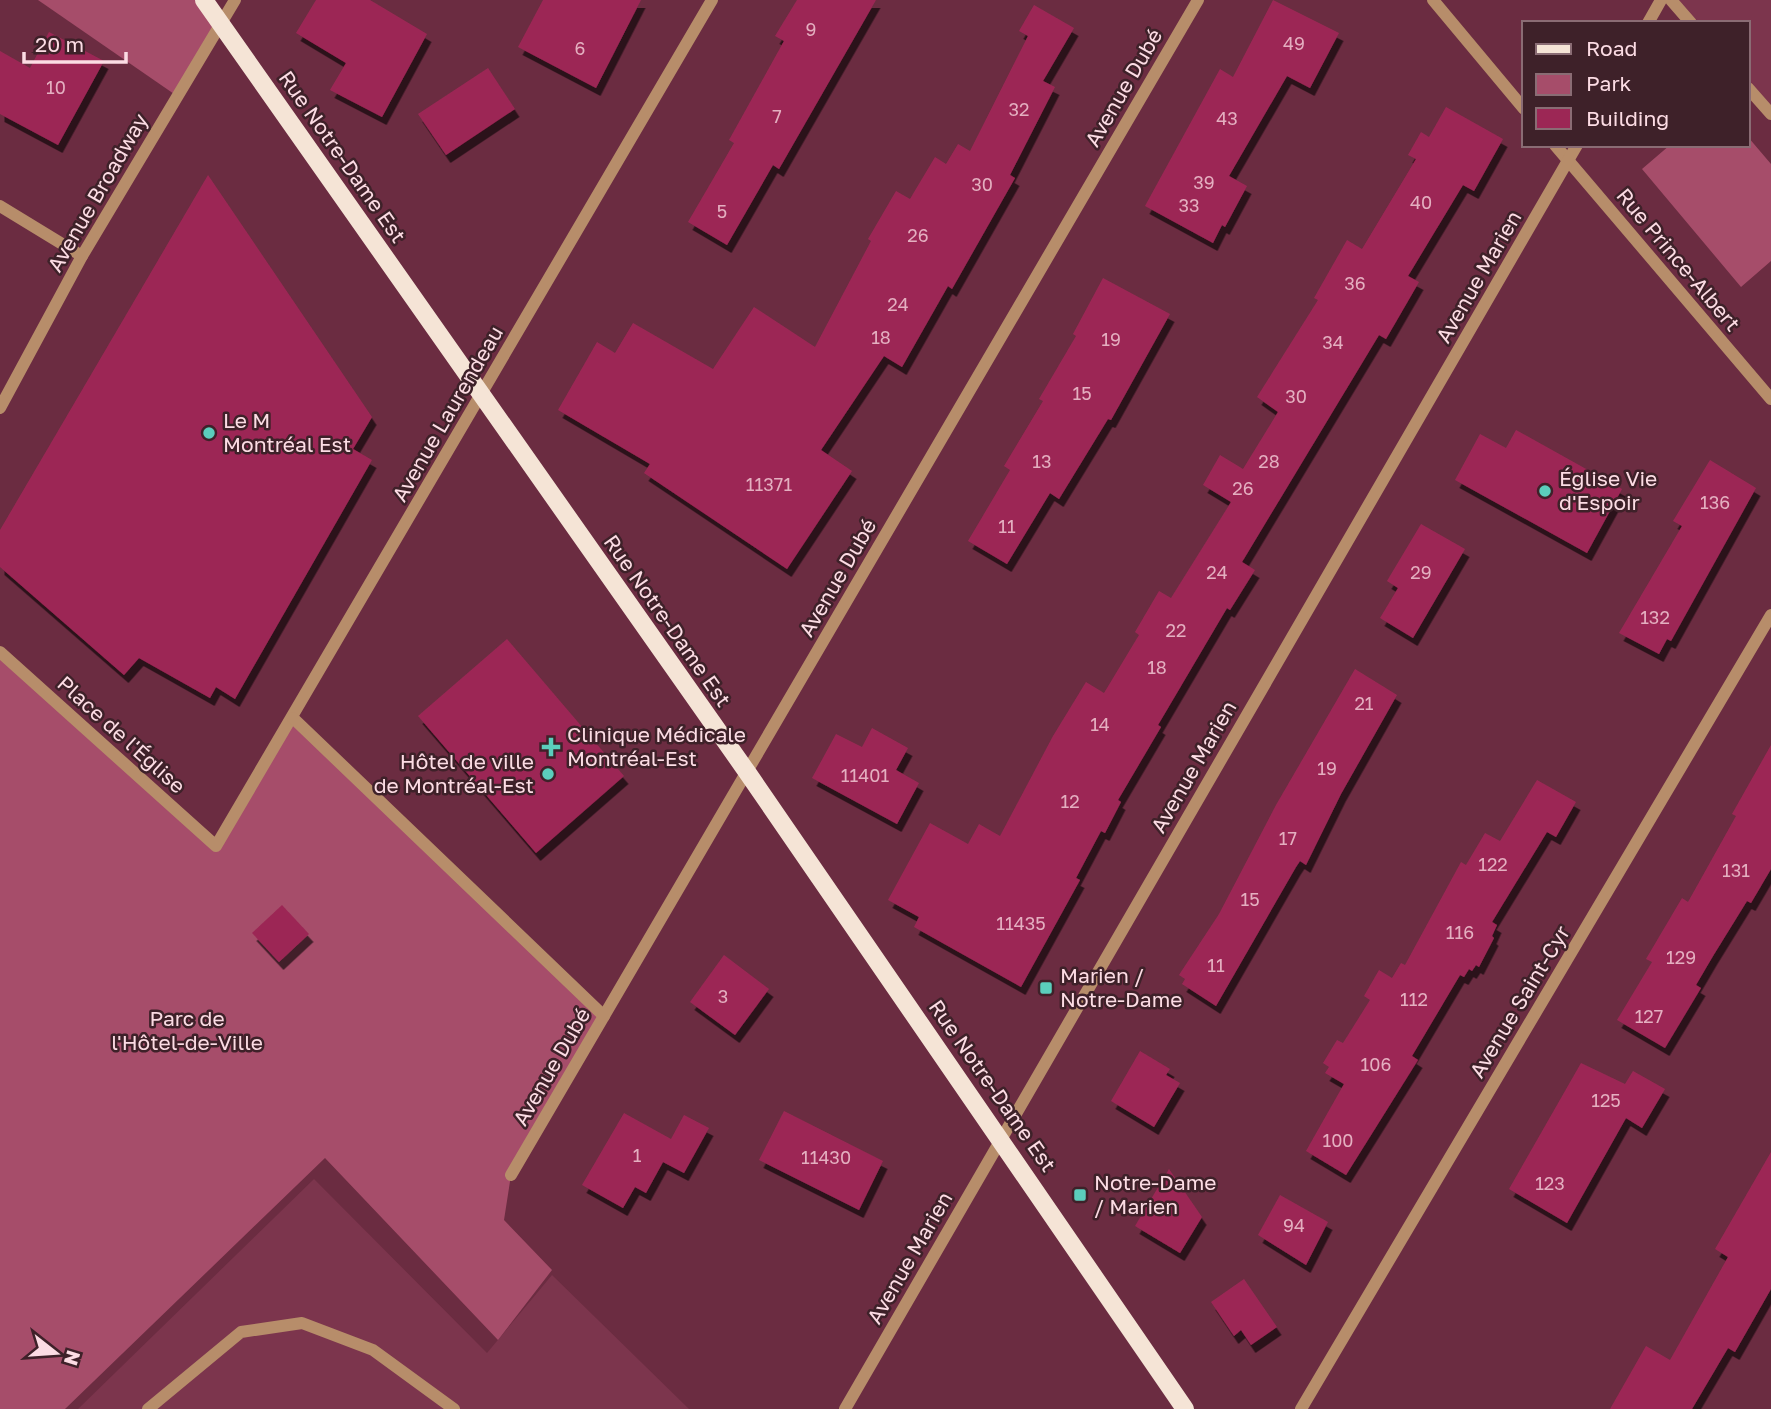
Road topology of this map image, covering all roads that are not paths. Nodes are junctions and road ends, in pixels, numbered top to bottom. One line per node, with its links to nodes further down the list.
1 (204, 0): 10 (main road, Rue Notre-Dame Est)
2 (234, 0): 10 (street, Avenue Broadway)
3 (712, 0): 19 (street, Avenue Laurendeau)
4 (1198, 0): 25 (street, Avenue Dubé)
5 (1433, 0): 12 (street)
6 (1661, 0): 8 (street)
7 (1671, 0): 9 (street)
8 (1649, 21)
9 (1689, 21)
10 (221, 24): 18 (street, Avenue Broadway); 19 (main road, Rue Notre-Dame Est)
11 (1750, 90): 13 (street)
12 (1522, 107)
13 (1771, 114)
14 (1557, 147): 16 (street, Rue Prince-Albert)
15 (1576, 147): 16 (street, Avenue Marien)
16 (1568, 161): 20 (street, Rue Prince-Albert); 28 (street, Avenue Marien)
17 (0, 206): 18 (street)
18 (82, 256): 21 (street, Avenue Broadway)
19 (480, 396): 24 (street, Avenue Laurendeau); 25 (main road, Rue Notre-Dame Est)
20 (1771, 399)
21 (0, 408)
22 (1771, 615): 34 (street, Avenue Saint-Cyr)
23 (0, 652): 26 (street, Place de l'Église)
24 (293, 718): 26 (street, Avenue Laurendeau); 27 (street)
25 (747, 772): 27 (street, Avenue Dubé); 28 (main road, Rue Notre-Dame Est)
26 (216, 846)
27 (604, 1016): 29 (street, Avenue Dubé)
28 (1001, 1140): 32 (street, Avenue Marien); 33 (main road, Rue Notre-Dame Est)
29 (512, 1175)
30 (148, 1409): 31 (street)
31 (454, 1409)
32 (845, 1409)
33 (1185, 1409)
34 (1301, 1409)

